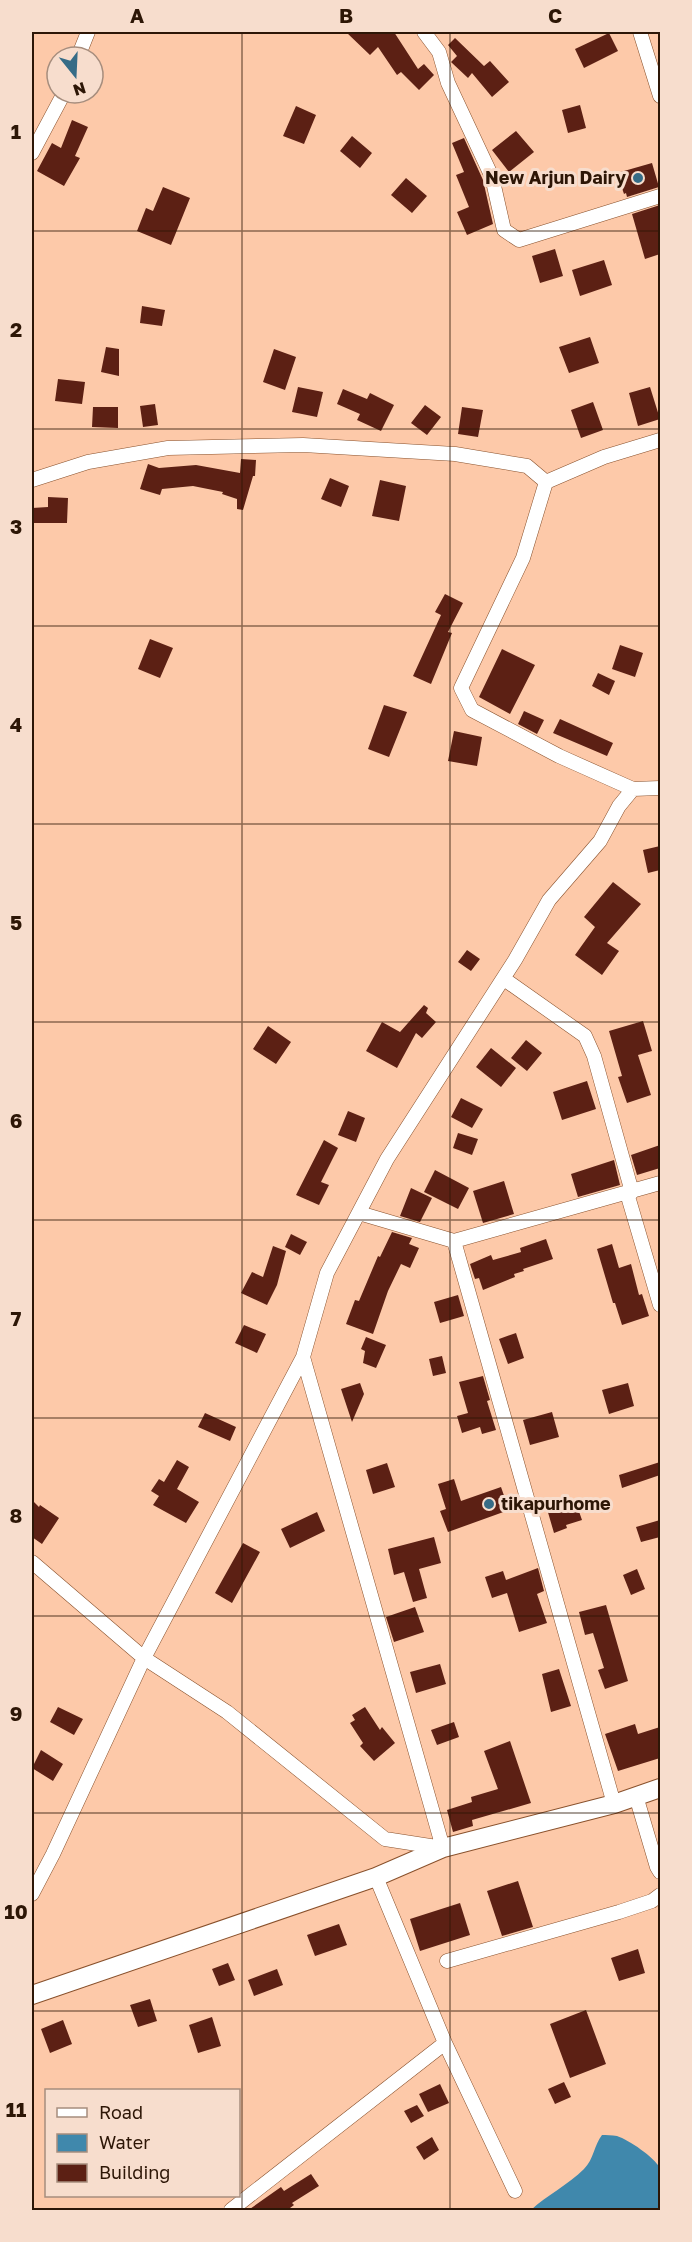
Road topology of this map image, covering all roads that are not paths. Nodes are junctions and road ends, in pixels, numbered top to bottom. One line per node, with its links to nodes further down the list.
1 (424, 32): 6 (street)
2 (639, 32): 3 (street)
3 (660, 96)
4 (58, 105): 5 (street)
5 (32, 153)
6 (660, 196)
7 (660, 440): 9 (street)
8 (32, 480): 9 (street)
9 (546, 482): 11 (street)
10 (660, 788): 11 (street)
11 (633, 789): 12 (street)
12 (504, 979): 14 (street); 15 (street)
13 (660, 1183): 14 (street)
14 (630, 1192): 16 (street); 17 (street)
15 (359, 1213): 16 (street); 18 (street)
16 (454, 1241): 23 (street)
17 (660, 1305)
18 (303, 1357): 20 (street); 24 (street)
19 (32, 1562): 20 (street)
20 (144, 1658): 24 (street); 27 (street)
21 (660, 1788): 22 (street)
22 (636, 1796): 23 (street); 25 (street)
23 (614, 1804): 24 (street)
24 (443, 1848): 26 (street)
25 (660, 1872)
26 (376, 1877): 30 (street); 31 (street)
27 (32, 1894)
28 (660, 1895): 29 (street)
29 (447, 1961)
30 (32, 1995)
31 (445, 2043): 32 (street); 33 (street)
32 (515, 2191)
33 (231, 2211)

